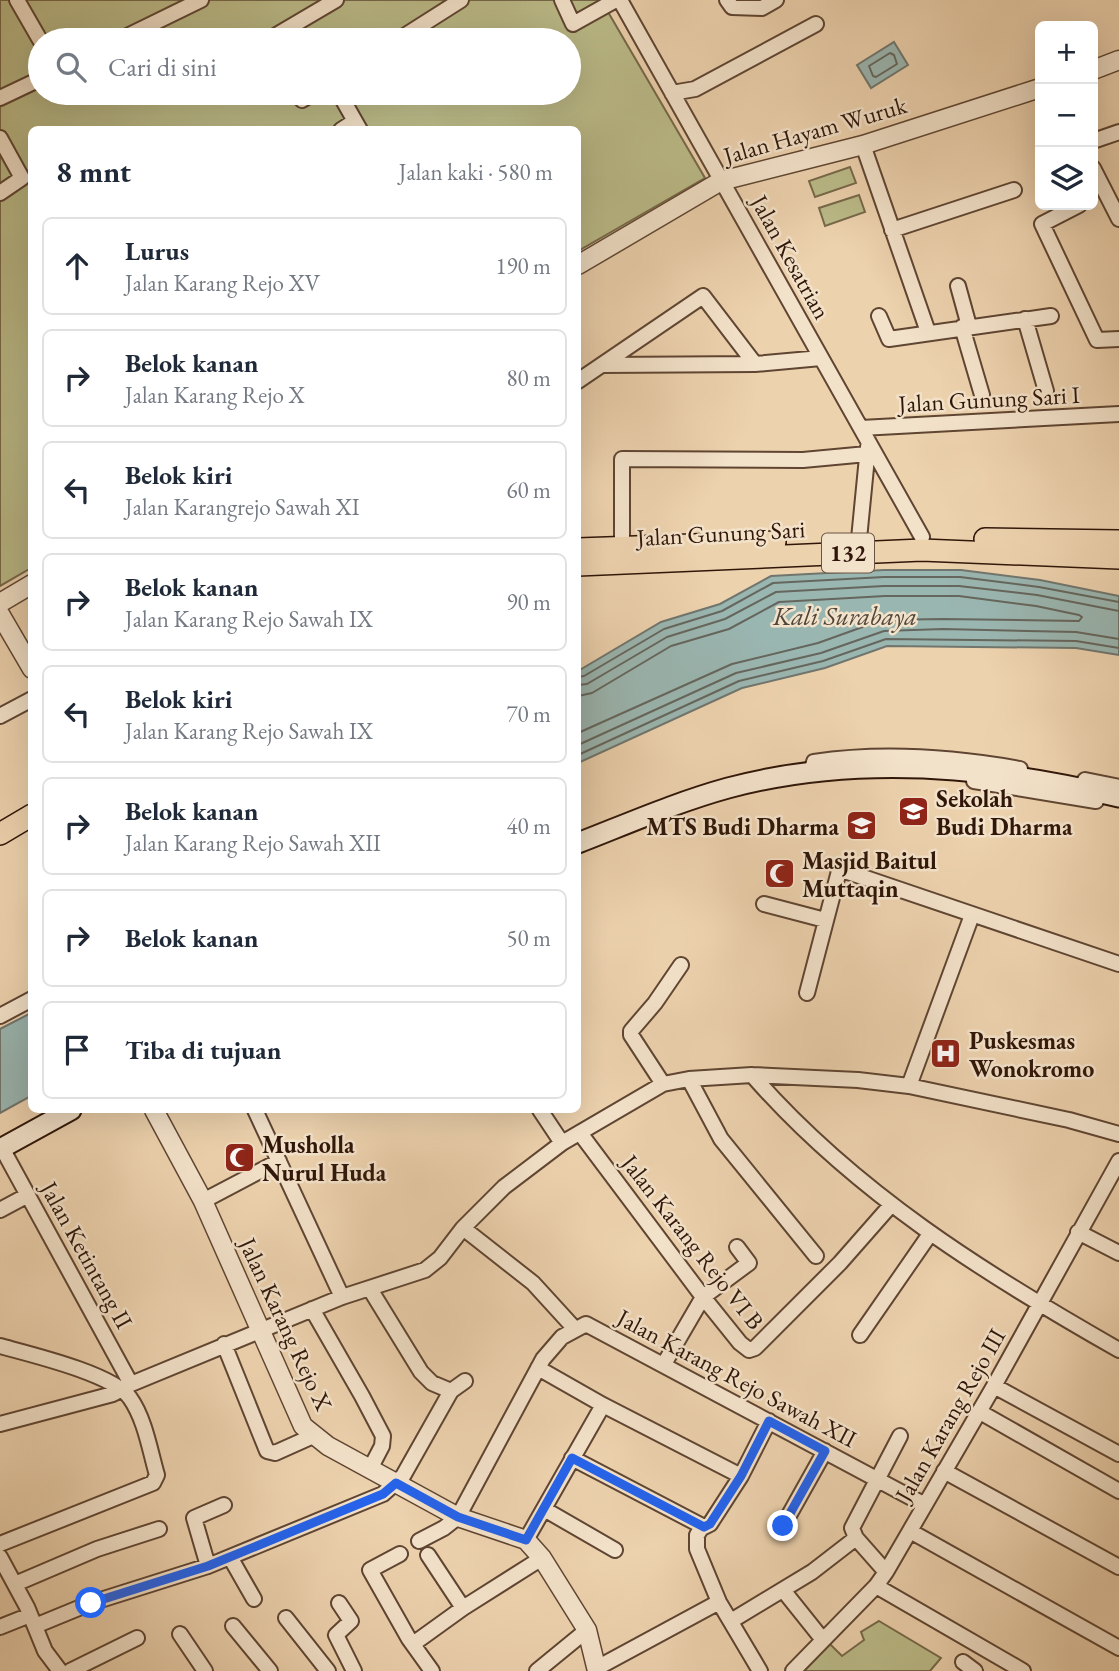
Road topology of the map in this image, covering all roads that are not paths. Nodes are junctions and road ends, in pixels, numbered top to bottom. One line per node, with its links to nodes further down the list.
1 (17, 0): 10 (street)
2 (201, 0): 11 (street)
3 (336, 0): 12 (street)
4 (461, 0): 13 (street)
5 (562, 0): 6 (street)
6 (618, 0): 18 (street, Jalan Kesatrian)
7 (727, 0): 8 (street)
8 (776, 0)
9 (817, 24): 18 (street)
10 (33, 28)
11 (144, 28)
12 (288, 28)
13 (417, 28)
14 (1119, 61): 15 (street)
15 (1098, 68)
16 (28, 85): 19 (street)
17 (1035, 90): 25 (street, Jalan Hayam Wuruk)
18 (672, 93): 26 (street, Jalan Kesatrian)
19 (0, 98)
20 (346, 105): 21 (street)
21 (357, 125)
22 (1119, 132): 24 (street)
23 (0, 138): 28 (street)
24 (1098, 139)
25 (863, 145): 26 (street, Jalan Hayam Wuruk); 32 (street)
26 (722, 181): 33 (street, Jalan Hayam Wuruk); 41 (street, Jalan Kesatrian)
27 (1014, 190): 32 (street)
28 (0, 193)
29 (1098, 195): 31 (street)
30 (1069, 210): 40 (street)
31 (1119, 219)
32 (892, 230): 39 (street)
33 (581, 263)
34 (958, 286): 38 (street)
35 (879, 316): 39 (street)
36 (1051, 316): 37 (street)
37 (1025, 319): 38 (street); 45 (street)
38 (966, 327): 39 (street); 46 (street)
39 (928, 332)
40 (1119, 339)
41 (821, 358): 42 (street); 48 (street, Jalan Kesatrian)
42 (755, 364): 43 (street); 43 (street)
43 (601, 365): 44 (street)
44 (581, 379)
45 (1046, 391)
46 (982, 394)
47 (1119, 414): 48 (street, Jalan Gunung Sari I)
48 (861, 428): 49 (street, Jalan Kesatrian)
49 (868, 448): 50 (street, Jalan Kesatrian); 51 (street); 53 (street)
50 (922, 537): 51 (main road, Jalan Gunung Sari / 132); 52 (main road, Jalan Gunung Sari / 132)
51 (859, 540): 55 (main road, Jalan Gunung Sari / 132)
52 (1119, 541)
53 (622, 547): 54 (main road, Jalan Gunung Sari / 132); 55 (main road, Jalan Gunung Sari / 132)
54 (581, 549)
55 (742, 551): 56 (main road, Jalan Gunung Sari / 132); 57 (main road, Jalan Gunung Sari / 132)
56 (1119, 558)
57 (581, 565)
58 (28, 586): 59 (street)
59 (0, 603)
60 (0, 614): 61 (street)
61 (28, 662)
62 (28, 701): 63 (street)
63 (0, 716)
64 (811, 773): 66 (street); 67 (main road); 73 (main road)
65 (918, 773): 69 (street)
66 (1119, 787)
67 (1119, 797)
68 (28, 803): 71 (main road)
69 (1119, 805)
70 (28, 817): 72 (main road)
71 (0, 818)
72 (0, 834)
73 (581, 841)
74 (764, 904): 76 (street)
75 (972, 915): 76 (street); 77 (street); 85 (street)
76 (825, 920): 79 (street)
77 (1119, 964)
78 (681, 965): 84 (street)
79 (807, 993)
80 (28, 1001): 81 (street)
81 (0, 1016)
82 (752, 1075): 83 (street); 85 (street); 98 (street)
83 (689, 1079): 84 (street); 105 (street)
84 (663, 1084): 90 (street)
85 (909, 1086): 91 (street)
86 (65, 1113): 93 (main road)
87 (156, 1113): 97 (street, Jalan Karang Rejo X)
88 (256, 1113): 94 (street)
89 (542, 1113): 92 (street)
90 (580, 1133): 92 (street); 108 (street, Jalan Karang Rejo VI B)
91 (1119, 1134)
92 (557, 1136): 100 (street)
93 (1, 1148): 96 (street, Jalan Ketintang II)
94 (279, 1161): 97 (street); 107 (street)
95 (1119, 1161): 101 (street, Jalan Karang Rejo III)
96 (28, 1195): 99 (street); 120 (street, Jalan Ketintang II)
97 (203, 1201): 112 (street, Jalan Karang Rejo X)
98 (891, 1205): 102 (street); 108 (street, Jalan Karang Rejo VI B)
99 (0, 1210)
100 (463, 1228): 106 (street); 111 (street)
101 (1078, 1232): 104 (street); 109 (street, Jalan Karang Rejo III)
102 (930, 1234): 109 (street); 113 (street)
103 (737, 1247): 108 (street)
104 (1119, 1253)
105 (816, 1256)
106 (370, 1289): 107 (street); 122 (street)
107 (342, 1297): 110 (street)
108 (703, 1297): 117 (street)
109 (1038, 1304): 116 (street); 121 (street, Jalan Karang Rejo III)
110 (312, 1309): 112 (street); 132 (street)
111 (575, 1329): 117 (street, Jalan Karang Rejo Sawah XII); 118 (street)
112 (261, 1330): 114 (street); 127 (street, Jalan Karang Rejo X)
113 (860, 1335)
114 (224, 1344): 120 (street); 127 (street)
115 (0, 1346): 120 (street)
116 (1119, 1350)
117 (664, 1364): 125 (street, Jalan Karang Rejo Sawah XII)
118 (538, 1368): 123 (street); 141 (street)
119 (466, 1381): 122 (street)
120 (127, 1386): 126 (street); 149 (street, Jalan Ketintang II)
121 (994, 1387): 124 (street, Jalan Karang Rejo III); 130 (street)
122 (451, 1391): 136 (street)
123 (603, 1405): 131 (street); 134 (street)
124 (979, 1412): 133 (street, Jalan Karang Rejo III); 137 (street)
125 (769, 1421): 129 (street, Jalan Karang Rejo Sawah XII); 134 (street)
126 (0, 1424)
127 (313, 1436): 132 (street, Jalan Karang Rejo X)
128 (900, 1436): 135 (street)
129 (825, 1451): 135 (street, Jalan Karang Rejo Sawah XII); 142 (street)
130 (1119, 1454)
131 (572, 1458): 140 (street); 143 (street)
132 (370, 1469): 136 (street, Jalan Karang Rejo X)
133 (944, 1471): 138 (street, Jalan Karang Rejo III); 157 (street)
134 (741, 1476): 143 (street)
135 (877, 1479): 138 (street, Jalan Karang Rejo Sawah XII); 146 (street)
136 (396, 1483): 141 (street, Jalan Karang Rejo X); 154 (street)
137 (1119, 1491)
138 (925, 1505): 145 (street, Jalan Karang Rejo III)
139 (224, 1506): 156 (street)
140 (544, 1509): 147 (street); 150 (street)
141 (458, 1517): 147 (street, Jalan Karang Rejo X); 148 (street)
142 (783, 1526)
143 (702, 1527): 164 (street)
144 (159, 1529): 160 (street)
145 (910, 1531): 159 (street, Jalan Karang Rejo III); 177 (street)
146 (856, 1538): 159 (street); 162 (street)
147 (526, 1540): 155 (street, Jalan Karang Rejo X)
148 (419, 1541)
149 (0, 1544)
150 (615, 1550)
151 (400, 1554): 176 (street)
152 (428, 1555): 166 (street)
153 (0, 1557): 158 (street)
154 (230, 1558): 156 (street); 163 (street)
155 (542, 1558): 166 (street); 172 (street, Jalan Karang Rejo X)
156 (208, 1566): 168 (street)
157 (1119, 1567)
158 (4, 1572): 160 (street)
159 (886, 1572): 161 (street, Jalan Karang Rejo III)
160 (15, 1584): 168 (street)
161 (876, 1586): 175 (street, Jalan Karang Rejo III); 191 (street)
162 (783, 1590): 169 (street); 175 (street)
163 (254, 1599)
164 (719, 1602): 169 (street); 179 (street)
165 (339, 1604): 185 (street)
166 (463, 1608): 176 (street)
167 (286, 1618): 184 (street)
168 (33, 1621): 171 (street); 180 (street)
169 (731, 1622): 188 (street)
170 (233, 1626): 183 (street)
171 (0, 1628)
172 (587, 1630): 179 (street, Jalan Karang Rejo X); 187 (street)
173 (180, 1634): 182 (street)
174 (137, 1638): 181 (street)
175 (823, 1640): 189 (street, Jalan Karang Rejo III)
176 (412, 1644): 186 (street)
177 (1119, 1648)
178 (963, 1662): 190 (street)
179 (597, 1669)
180 (60, 1671)
181 (70, 1671)
182 (205, 1671)
183 (271, 1671)
184 (328, 1671)
185 (354, 1671)
186 (432, 1671)
187 (537, 1671)
188 (761, 1671)
189 (793, 1671)
190 (975, 1671)
191 (1023, 1671)

